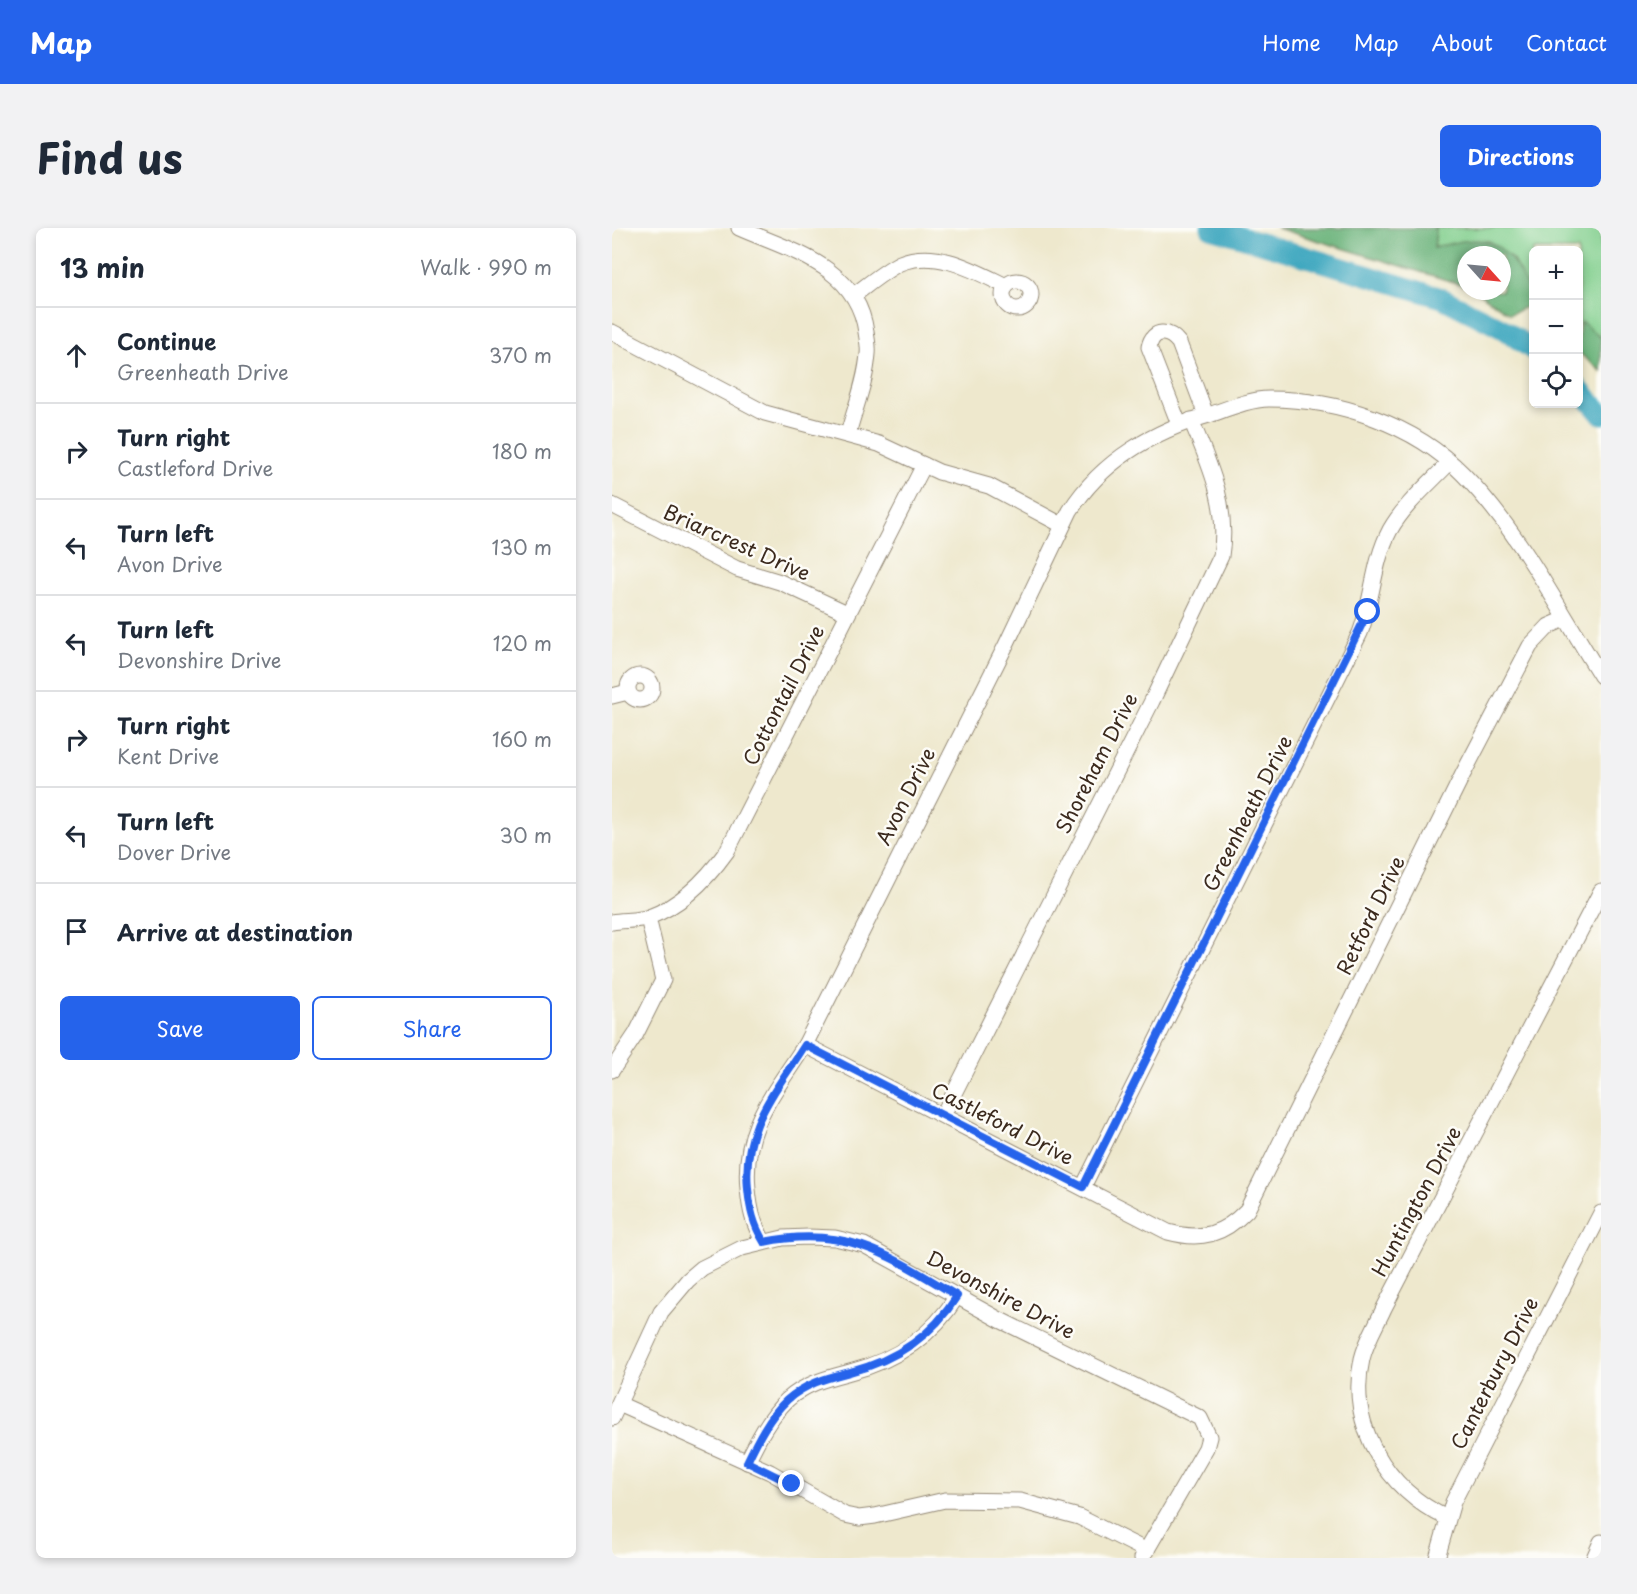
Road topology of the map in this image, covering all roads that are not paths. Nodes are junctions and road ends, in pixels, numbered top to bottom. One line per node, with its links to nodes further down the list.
1 (739, 228): 3 (street)
2 (1006, 286): 3 (street)
3 (854, 295): 6 (street)
4 (612, 332): 6 (street)
5 (1192, 420): 5 (street); 7 (street, Avon Drive); 10 (street, Avon Drive); 21 (street, Shoreham Drive)
6 (848, 434): 8 (street)
7 (1449, 463): 12 (street, Avon Drive); 22 (street, Greenheath Drive)
8 (924, 465): 10 (street); 11 (street, Cottontail Drive)
9 (612, 506): 11 (street, Briarcrest Drive)
10 (1062, 525): 19 (street, Avon Drive)
11 (847, 613): 17 (street, Cottontail Drive)
12 (1565, 619): 13 (street, Avon Drive); 24 (street, Retford Drive)
13 (1601, 676)
14 (628, 692): 15 (street)
15 (612, 696)
16 (1601, 891): 29 (street, Huntington Drive)
17 (648, 918): 18 (street); 20 (street)
18 (612, 921)
19 (805, 1045): 21 (street, Castleford Drive); 25 (street, Avon Drive)
20 (612, 1070)
21 (943, 1115): 22 (street, Castleford Drive)
22 (1083, 1187): 24 (street, Castleford Drive)
23 (1601, 1213): 29 (street, Canterbury Drive)
24 (1218, 1233)
25 (764, 1242): 26 (street, Devonshire Drive); 27 (street, Devonshire Drive)
26 (957, 1296): 28 (street); 31 (street, Devonshire Drive)
27 (615, 1411): 28 (street)
28 (747, 1462): 31 (street)
29 (1447, 1518): 32 (street, Canterbury Drive)
30 (1601, 1542): 33 (street)
31 (1144, 1555)
32 (1437, 1558)
33 (1594, 1558)

